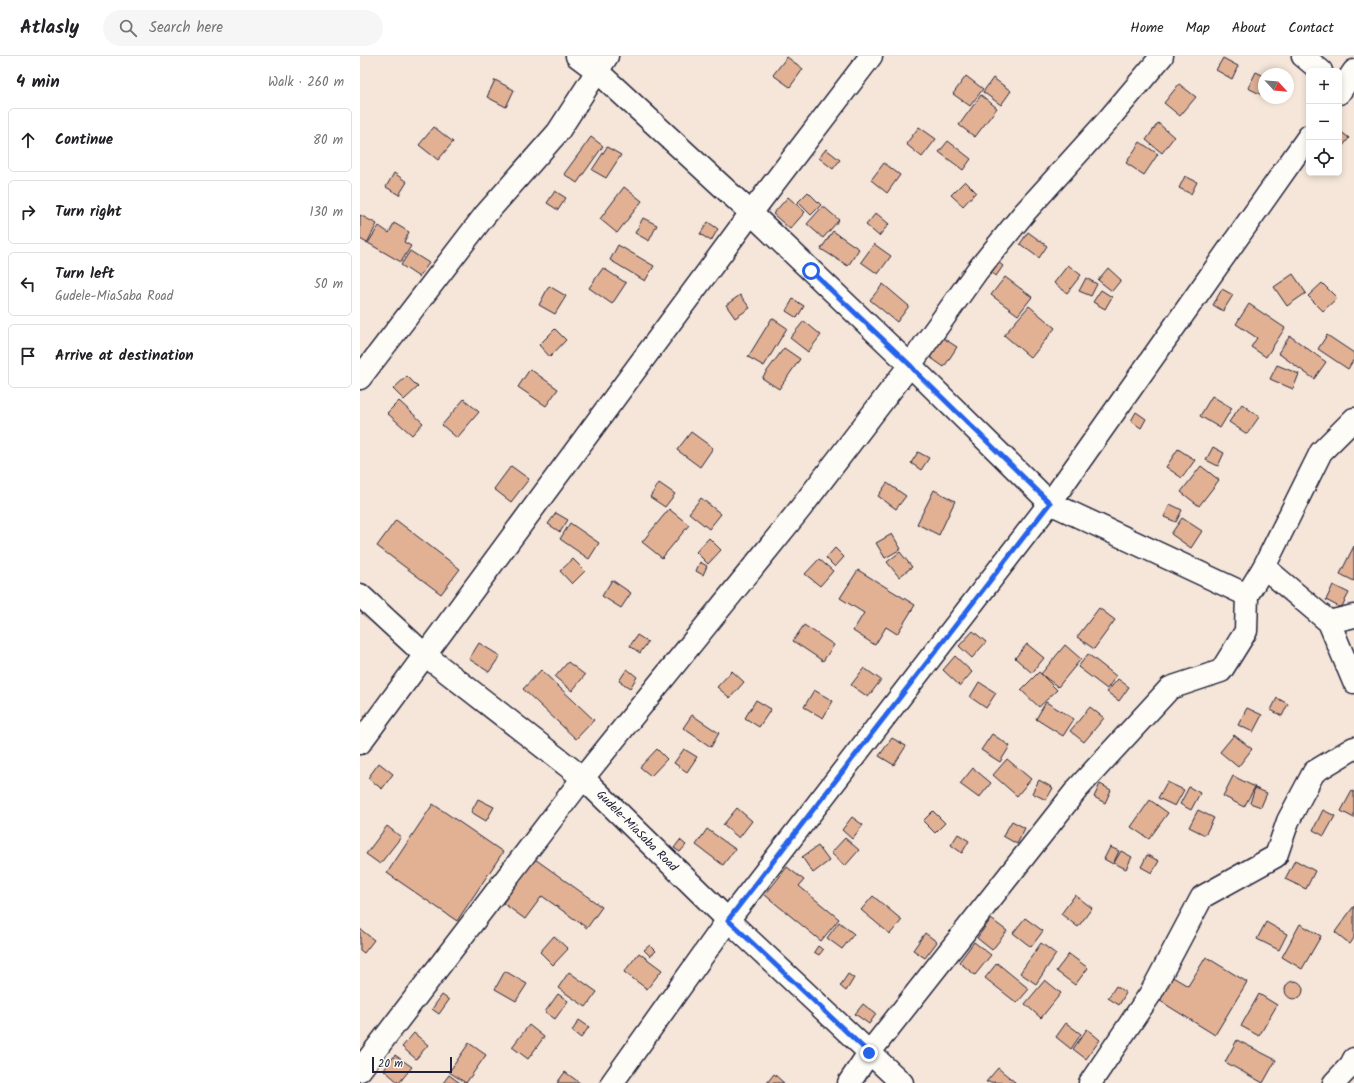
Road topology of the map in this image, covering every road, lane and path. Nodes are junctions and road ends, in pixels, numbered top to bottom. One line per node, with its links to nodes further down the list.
1 (577, 56): 5 (street)
2 (871, 56): 8 (street)
3 (1162, 56): 9 (street)
4 (1303, 56): 6 (street)
5 (602, 63): 8 (street); 10 (street)
6 (1317, 68)
7 (1306, 140): 12 (street)
8 (751, 213): 9 (street); 18 (street)
9 (910, 365): 12 (street); 22 (street)
10 (360, 378)
11 (1354, 419): 13 (street)
12 (1050, 503): 15 (street); 23 (street)
13 (1264, 566): 15 (street); 17 (street)
14 (360, 595): 18 (street, Gudele-MiaSaba Road)
15 (1247, 595): 24 (street)
16 (1354, 616): 17 (street)
17 (1329, 622): 19 (street)
18 (425, 655): 20 (street); 22 (street, Gudele-MiaSaba Road)
19 (1354, 682)
20 (360, 743)
21 (1354, 748): 30 (street)
22 (583, 778): 23 (street, Gudele-MiaSaba Road); 26 (street)
23 (728, 920): 24 (street, Gudele-MiaSaba Road); 27 (street)
24 (869, 1053): 28 (street); 29 (street, Gudele-MiaSaba Road)
25 (1354, 1059): 31 (street)
26 (360, 1070)
27 (612, 1083)
28 (849, 1083)
29 (902, 1083)
30 (1090, 1083)
31 (1334, 1083)

